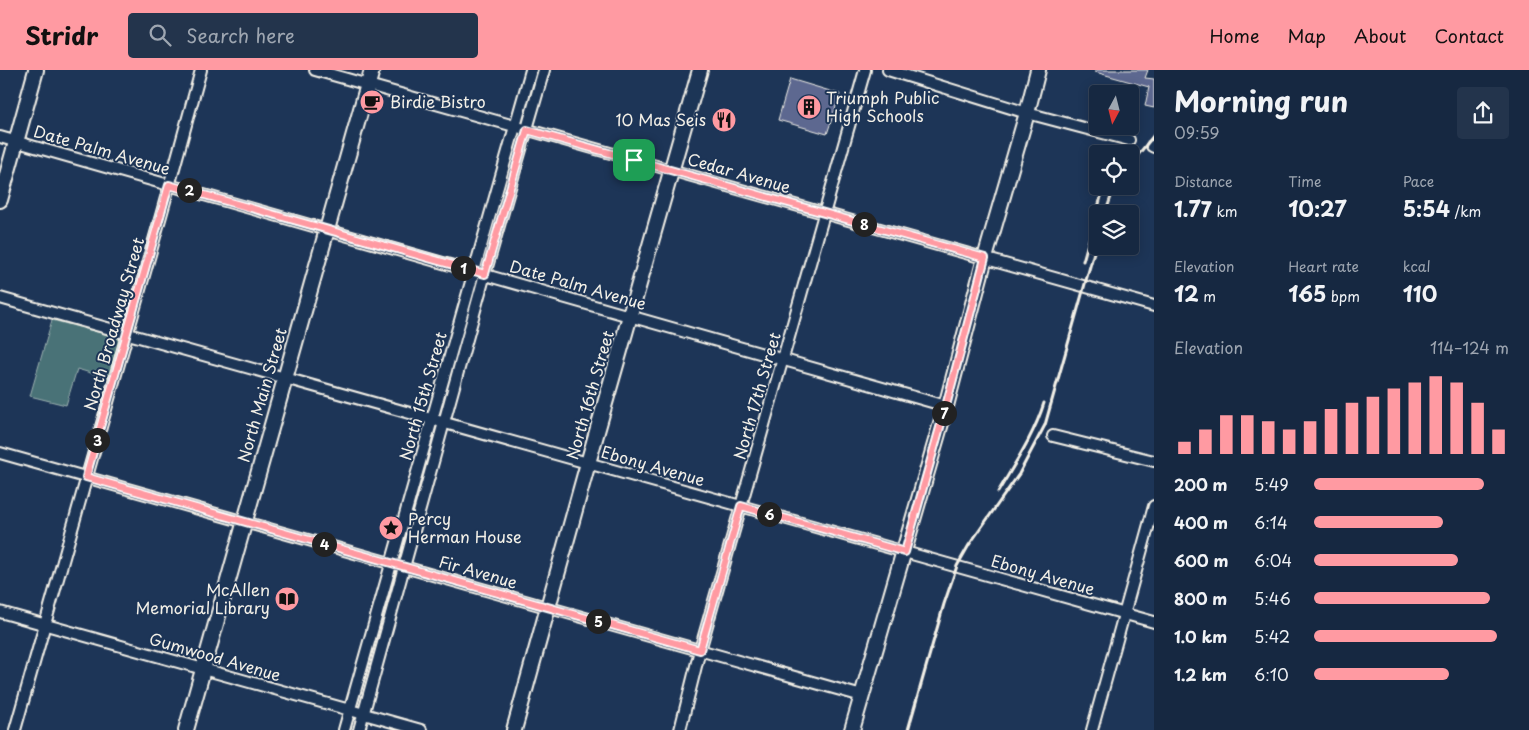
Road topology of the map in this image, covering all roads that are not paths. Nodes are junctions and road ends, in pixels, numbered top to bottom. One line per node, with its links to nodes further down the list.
1 (36, 70): 17 (street)
2 (201, 70): 19 (street, North Broadway Street)
3 (315, 70): 11 (street, Cedar Avenue)
4 (372, 70): 11 (street, North Main Street)
5 (531, 70): 13 (street, North 15th Street)
6 (544, 70): 14 (street, North 15th Street)
7 (700, 70): 18 (street, North 16th Street)
8 (865, 70): 21 (street, North 17th Street)
9 (888, 70): 12 (street)
10 (1038, 70): 12 (street)
11 (368, 85): 13 (street, Cedar Avenue); 22 (street, North Main Street)
12 (1027, 113): 16 (street); 23 (street)
13 (515, 126): 14 (street, Cedar Avenue); 24 (street, North 15th Street)
14 (527, 130): 18 (street, Cedar Avenue); 25 (street, North 15th Street)
15 (0, 136): 17 (street, Date Palm Avenue)
16 (1129, 140)
17 (16, 141): 19 (street, Date Palm Avenue); 20 (street)
18 (673, 170): 21 (street, Cedar Avenue); 28 (street, North 16th Street)
19 (169, 185): 22 (street, Date Palm Avenue); 29 (street, North Broadway Street)
20 (0, 200)
21 (825, 213): 23 (street, Cedar Avenue); 30 (street, North 17th Street)
22 (327, 230): 24 (street, Date Palm Avenue); 31 (street, North Main Street)
23 (985, 258): 27 (street, Cedar Avenue); 32 (street)
24 (474, 271): 25 (street, Date Palm Avenue); 33 (street, North 15th Street)
25 (485, 274): 28 (street, Date Palm Avenue); 34 (street, North 15th Street)
26 (0, 298): 29 (street, Ebony Avenue)
27 (1154, 306)
28 (630, 316): 30 (street, Date Palm Avenue); 38 (street, North 16th Street)
29 (128, 334): 31 (street, Ebony Avenue); 39 (street, North Broadway Street)
30 (783, 359): 32 (street, Date Palm Avenue); 40 (street, North 17th Street)
31 (285, 378): 33 (street, Ebony Avenue); 42 (street, North Main Street)
32 (946, 406): 43 (street)
33 (432, 418): 34 (street, Ebony Avenue); 44 (street, North 15th Street)
34 (444, 422): 38 (street, Ebony Avenue); 45 (street, North 15th Street)
35 (1052, 436): 37 (street)
36 (0, 453): 39 (street, Fir Avenue)
37 (1154, 462)
38 (588, 463): 40 (street, Ebony Avenue); 46 (street, North 16th Street)
39 (86, 477): 42 (street, Fir Avenue); 50 (street, North Broadway Street)
40 (741, 506): 43 (street, Ebony Avenue); 51 (street, North 17th Street)
41 (1154, 506): 48 (street)
42 (245, 522): 44 (street, Fir Avenue); 52 (street, North Main Street)
43 (905, 552): 48 (street, Ebony Avenue); 53 (street)
44 (392, 563): 45 (street, Fir Avenue); 54 (street, North 15th Street)
45 (405, 567): 46 (street, Fir Avenue); 55 (street, North 15th Street)
46 (549, 608): 51 (street, Fir Avenue); 61 (street, North 16th Street)
47 (0, 612): 50 (street, Gumwood Avenue)
48 (1125, 614): 49 (street, Ebony Avenue); 64 (street)
49 (1154, 622)
50 (45, 625): 52 (street, Gumwood Avenue); 56 (street, North Broadway Street)
51 (700, 650): 53 (street, Fir Avenue); 62 (street, North 17th Street)
52 (203, 669): 54 (street, Gumwood Avenue); 57 (street, North Main Street)
53 (862, 696): 63 (street)
54 (350, 710): 55 (street, Gumwood Avenue); 58 (street, North 15th Street)
55 (364, 714): 59 (street, North 15th Street); 60 (street, Gumwood Avenue)
56 (15, 730)
57 (186, 730)
58 (344, 730)
59 (359, 730)
60 (421, 730)
61 (514, 730)
62 (680, 730)
63 (852, 730)
64 (1092, 730)

